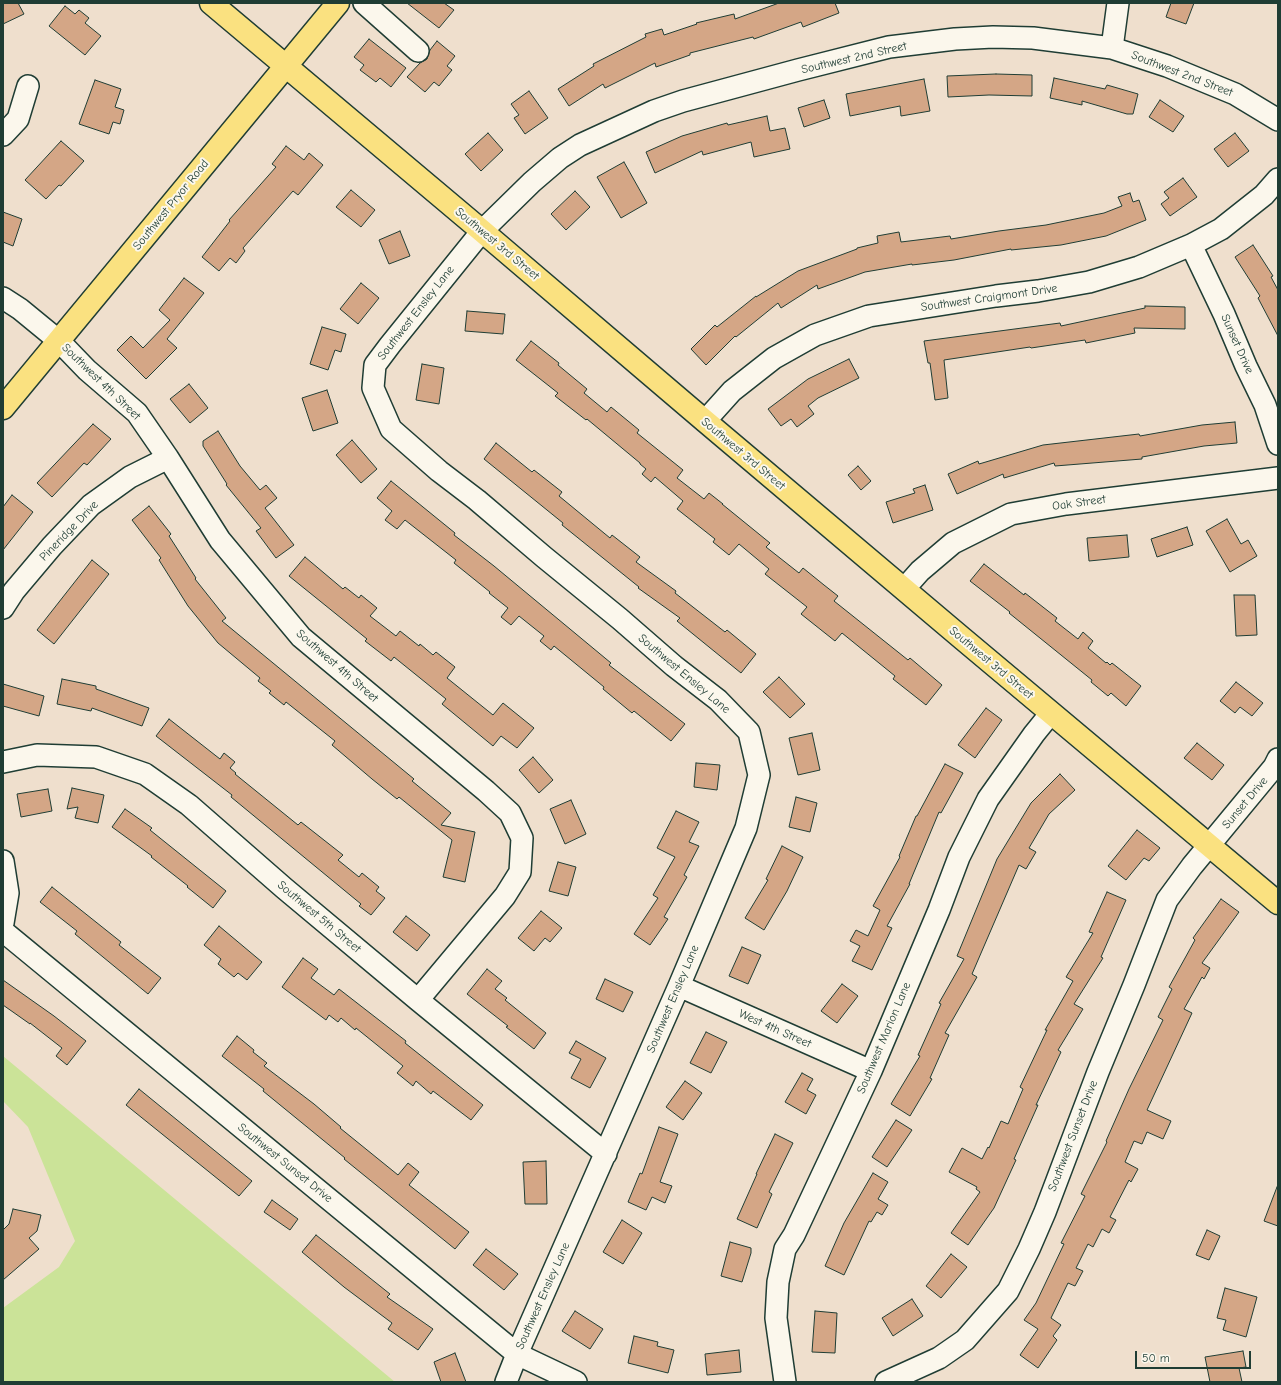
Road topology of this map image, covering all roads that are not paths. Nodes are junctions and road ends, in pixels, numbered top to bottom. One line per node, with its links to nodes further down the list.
1 (211, 3): 7 (main road, Southwest 3rd Street)
2 (338, 3): 7 (main road, Southwest Pryor Road)
3 (364, 3): 6 (street)
4 (1118, 3): 5 (street)
5 (1112, 48): 9 (street, Southwest 2nd Street); 12 (street, Southwest 2nd Street)
6 (418, 51)
7 (286, 65): 12 (main road, Southwest 3rd Street); 15 (main road, Southwest Pryor Road)
8 (28, 86): 10 (street)
9 (1278, 120)
10 (3, 135)
11 (1278, 179): 13 (street, Southwest Craigmont Drive)
12 (482, 231): 17 (main road, Southwest 3rd Street); 31 (street, Southwest Ensley Lane)
13 (1191, 245): 17 (street, Southwest Craigmont Drive); 18 (street, Sunset Drive)
14 (3, 298): 15 (street, Southwest 4th Street)
15 (59, 341): 16 (main road, Southwest Pryor Road); 19 (street, Southwest 4th Street)
16 (3, 408)
17 (705, 422): 21 (main road, Southwest 3rd Street)
18 (1278, 444)
19 (168, 458): 22 (street, Pineridge Drive); 32 (street, Southwest 4th Street)
20 (1278, 478): 21 (street, Oak Street)
21 (904, 589): 23 (main road, Southwest 3rd Street)
22 (3, 608)
23 (1051, 713): 26 (main road, Southwest 3rd Street); 33 (street, Southwest Marion Lane)
24 (1278, 759): 26 (street, Sunset Drive)
25 (3, 762): 32 (street, Southwest 5th Street)
26 (1209, 845): 28 (main road, Southwest 3rd Street); 39 (street, Southwest Sunset Drive)
27 (3, 860): 29 (street)
28 (1278, 902)
29 (3, 923)
30 (3, 932): 35 (street, Southwest Sunset Drive)
31 (679, 986): 33 (street, West 4th Street); 34 (street, Southwest Ensley Lane)
32 (418, 1000): 34 (street, Southwest 5th Street)
33 (871, 1071): 38 (street, Southwest Marion Lane)
34 (606, 1154): 35 (street, Southwest Ensley Lane)
35 (517, 1354): 36 (street, Southwest Ensley Lane); 37 (street, Southwest Sunset Drive)
36 (506, 1382)
37 (576, 1382)
38 (785, 1382)
39 (886, 1382)

